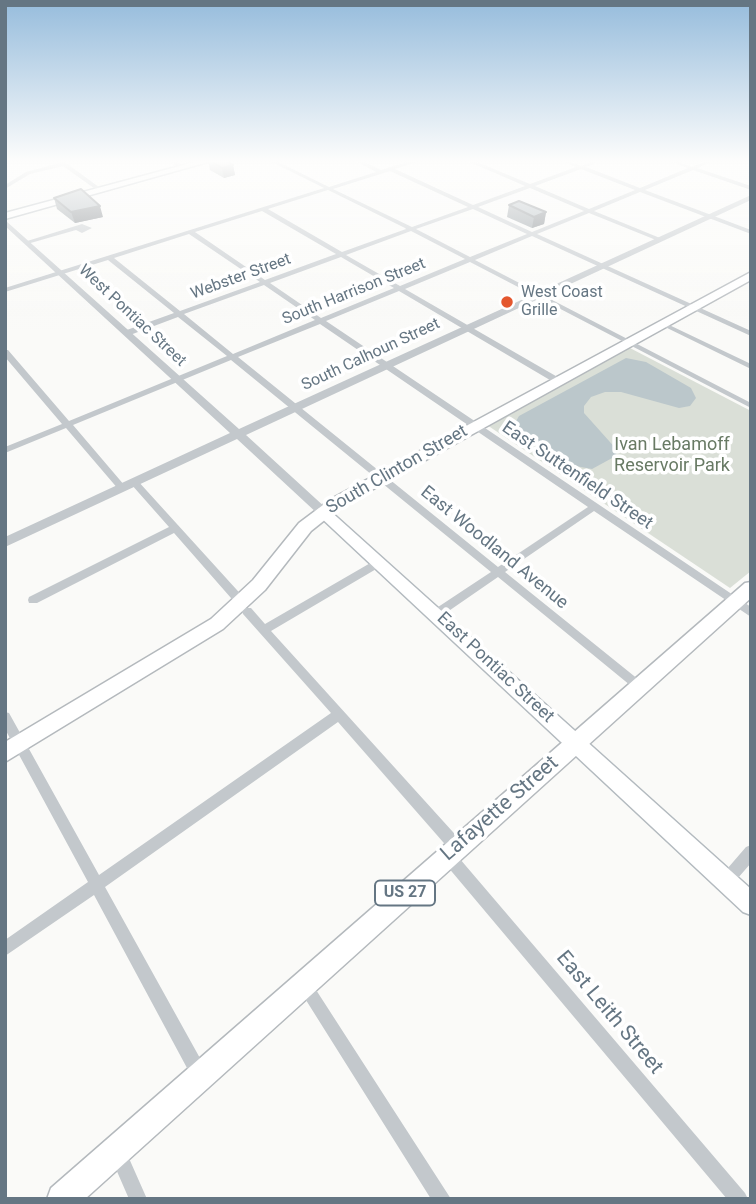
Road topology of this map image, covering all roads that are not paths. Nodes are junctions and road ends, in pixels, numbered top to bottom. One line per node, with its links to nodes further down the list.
1 (240, 216): 12 (street)
2 (275, 216): 17 (street)
3 (383, 216): 11 (street)
4 (449, 216): 11 (street, Webster Street)
5 (494, 216): 14 (street)
6 (577, 216): 14 (street, South Harrison Street)
7 (603, 216): 15 (street)
8 (709, 216): 13 (street); 15 (street, South Calhoun Street)
9 (5, 222): 16 (street, West Pontiac Street)
10 (77, 229): 16 (street)
11 (411, 230): 17 (street, Webster Street); 19 (street)
12 (190, 232): 18 (street); 23 (street, East Suttenfield Street)
13 (751, 232)
14 (533, 234): 19 (street, South Harrison Street); 20 (street)
15 (658, 239): 20 (street, South Calhoun Street)
16 (27, 242): 21 (street, West Pontiac Street)
17 (342, 255): 23 (street, Webster Street); 24 (street)
18 (109, 257): 21 (street); 28 (street, East Woodland Avenue)
19 (469, 260): 24 (street, South Harrison Street); 26 (street)
20 (601, 265): 26 (street, South Calhoun Street); 27 (street)
21 (61, 272): 25 (street); 32 (street, West Pontiac Street)
22 (750, 277): 27 (highway, South Clinton Street)
23 (265, 283): 28 (street, Webster Street); 29 (street, East Suttenfield Street)
24 (399, 288): 29 (street, South Harrison Street); 31 (street)
25 (5, 290)
26 (538, 295): 31 (street, South Calhoun Street); 34 (street)
27 (692, 307): 30 (highway, South Clinton Street); 33 (street)
28 (179, 314): 32 (street, Webster Street); 36 (street, East Woodland Avenue)
29 (321, 320): 36 (street, South Harrison Street); 37 (street, East Suttenfield Street)
30 (663, 324): 34 (highway, South Clinton Street); 38 (street)
31 (467, 328): 37 (street, South Calhoun Street); 40 (street)
32 (127, 333): 39 (street, West Pontiac Street)
33 (751, 334)
34 (628, 341): 40 (highway, South Clinton Street); 41 (street)
35 (5, 352): 43 (street)
36 (232, 356): 39 (street, South Harrison Street); 42 (street, East Woodland Avenue)
37 (386, 365): 42 (street, South Calhoun Street); 44 (street, East Suttenfield Street)
38 (751, 367)
39 (177, 379): 43 (street, South Harrison Street); 45 (street, West Pontiac Street)
40 (558, 381): 44 (highway, South Clinton Street)
41 (749, 403)
42 (295, 407): 45 (street, South Calhoun Street); 47 (street, East Woodland Avenue)
43 (67, 424): 46 (street, South Harrison Street); 49 (street)
44 (475, 425): 47 (highway, South Clinton Street); 50 (street, East Suttenfield Street)
45 (237, 434): 48 (street, South Calhoun Street); 51 (street, East Pontiac Street)
46 (5, 450)
47 (381, 477): 51 (highway, South Clinton Street); 55 (street, East Woodland Avenue)
48 (134, 482): 49 (street, South Calhoun Street); 52 (street, East Leith Street)
49 (122, 488): 53 (street, South Calhoun Street)
50 (594, 507): 55 (street); 57 (street, East Suttenfield Street)
51 (323, 512): 54 (main road, East Pontiac Street); 58 (highway, South Clinton Street)
52 (175, 528): 56 (street); 58 (street, East Leith Street)
53 (5, 542)
54 (379, 562): 59 (main road, East Pontiac Street); 60 (street)
55 (499, 572): 59 (street); 61 (street, East Woodland Avenue)
56 (33, 600)
57 (745, 601): 61 (highway, Lafayette Street / US 27)
58 (244, 607): 60 (street, East Leith Street); 65 (highway, South Clinton Street)
59 (436, 614): 64 (main road, East Pontiac Street)
60 (264, 630): 62 (street, East Leith Street)
61 (640, 687): 64 (highway, Lafayette Street / US 27)
62 (339, 714): 67 (street, East Leith Street); 70 (street)
63 (5, 718): 65 (street)
64 (576, 742): 67 (highway, Lafayette Street / US 27); 69 (main road, East Pontiac Street)
65 (20, 745): 66 (highway, South Clinton Street); 70 (street)
66 (5, 754)
67 (452, 851): 73 (highway, Lafayette Street / US 27); 79 (street, East Leith Street)
68 (751, 852): 69 (street)
69 (726, 881): 71 (main road, East Pontiac Street)
70 (96, 885): 72 (street); 74 (street)
71 (751, 904)
72 (5, 949)
73 (304, 984): 74 (highway, Lafayette Street / US 27); 78 (street)
74 (200, 1075): 75 (highway, Lafayette Street / US 27)
75 (117, 1151): 76 (highway, Lafayette Street / US 27); 77 (street)
76 (62, 1199)
77 (138, 1199)
78 (442, 1199)
79 (739, 1199)

